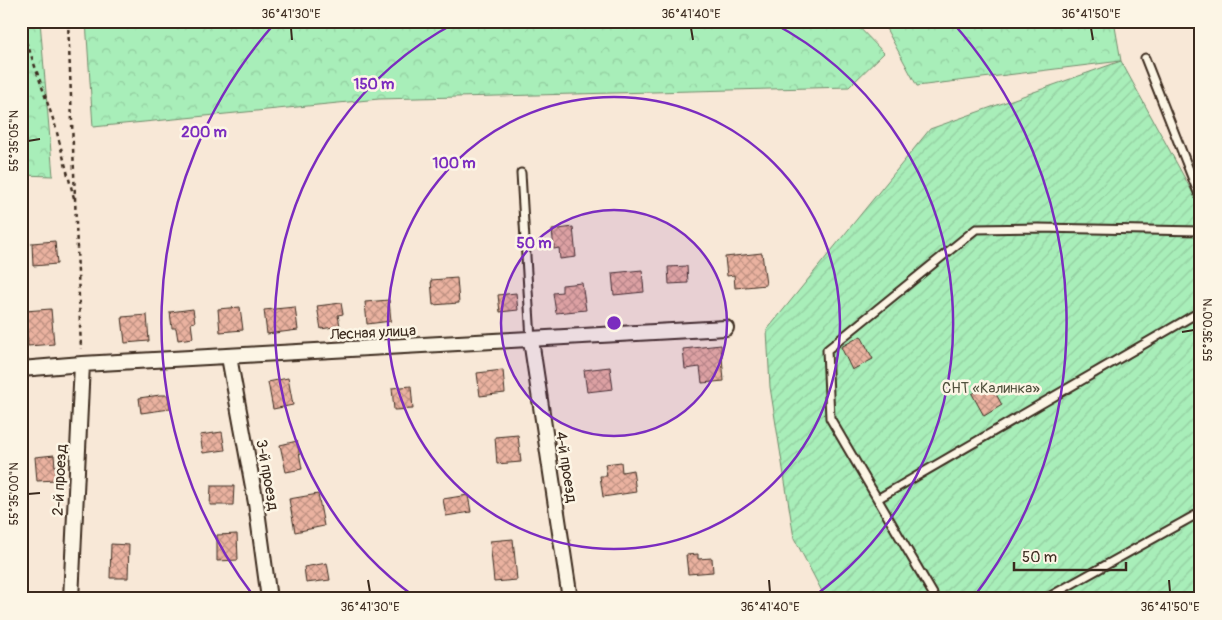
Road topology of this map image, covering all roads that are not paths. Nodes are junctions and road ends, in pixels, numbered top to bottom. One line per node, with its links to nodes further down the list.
1 (1145, 58): 3 (lane)
2 (521, 173): 7 (lane)
3 (1201, 200)
4 (1201, 232): 11 (lane)
5 (1201, 311): 11 (lane)
6 (726, 328): 7 (street, Лесная улица)
7 (531, 340): 8 (street, Лесная улица); 15 (street, 4-й проезд)
8 (229, 357): 9 (street, Лесная улица); 14 (street, 3-й проезд)
9 (82, 364): 10 (street, Лесная улица); 13 (street, 2-й проезд)
10 (21, 369)
11 (879, 498): 16 (lane)
12 (1201, 512): 17 (lane)
13 (72, 599)
14 (269, 599)
15 (570, 599)
16 (936, 599)
17 (1045, 599)

